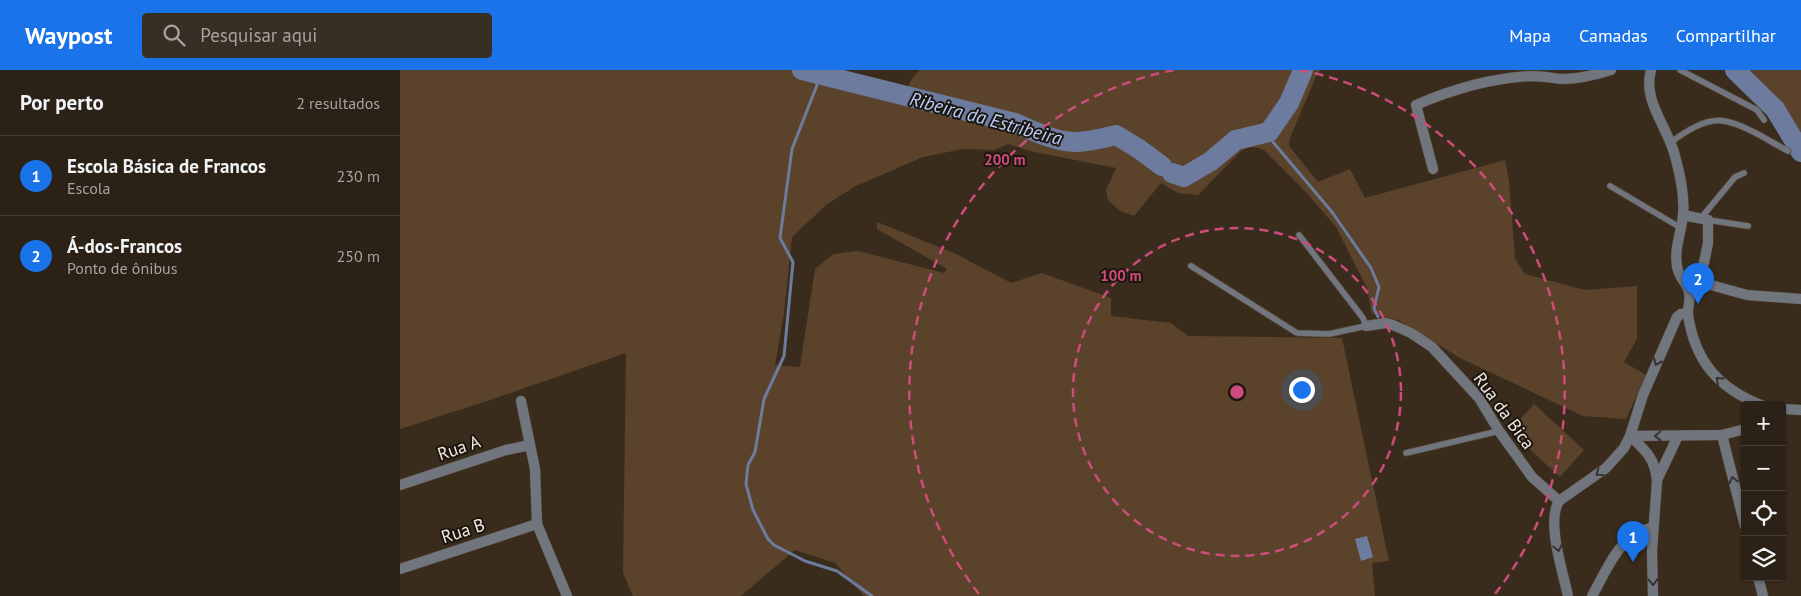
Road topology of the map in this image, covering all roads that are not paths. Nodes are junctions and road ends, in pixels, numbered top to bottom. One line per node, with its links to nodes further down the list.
1 (1611, 70): 7 (street)
2 (1651, 70): 5 (street)
3 (1680, 70): 4 (lane)
4 (1764, 120)
5 (1670, 142): 6 (lane); 10 (street)
6 (1788, 151)
7 (1433, 169)
8 (1744, 173): 11 (lane)
9 (1610, 186): 13 (lane)
10 (1683, 215): 11 (street); 13 (street)
11 (1704, 219): 12 (lane); 16 (street)
12 (1748, 226)
13 (1681, 228): 17 (street)
14 (1299, 235): 20 (lane)
15 (1191, 266): 20 (lane)
16 (1700, 282): 17 (street); 18 (street)
17 (1689, 290): 19 (street)
18 (1801, 299)
19 (1688, 313): 22 (street, one-way to 19); 28 (street, one-way to 28)
20 (1366, 326): 26 (street, Rua da Bica)
21 (521, 401): 30 (street)
22 (1752, 401)
23 (1786, 409): 24 (street)
24 (1801, 410)
25 (1741, 430): 27 (street)
26 (1499, 431): 31 (lane); 34 (street, Rua da Bica)
27 (1722, 435): 29 (street); 35 (street, one-way to 27)
28 (1630, 436): 29 (street, one-way to 28); 32 (street); 34 (street, one-way to 34)
29 (1678, 436): 32 (street)
30 (530, 445): 33 (street, Rua A); 36 (street)
31 (1406, 453)
32 (1657, 481): 37 (street)
33 (400, 485)
34 (1559, 501): 41 (street, one-way to 41)
35 (1741, 510)
36 (537, 524): 38 (street, Rua B); 40 (street)
37 (1654, 528): 42 (street); 43 (street, one-way to 43)
38 (400, 567)
39 (1759, 581): 44 (street)
40 (566, 596)
41 (1568, 596)
42 (1592, 596)
43 (1653, 596)
44 (1763, 596)

